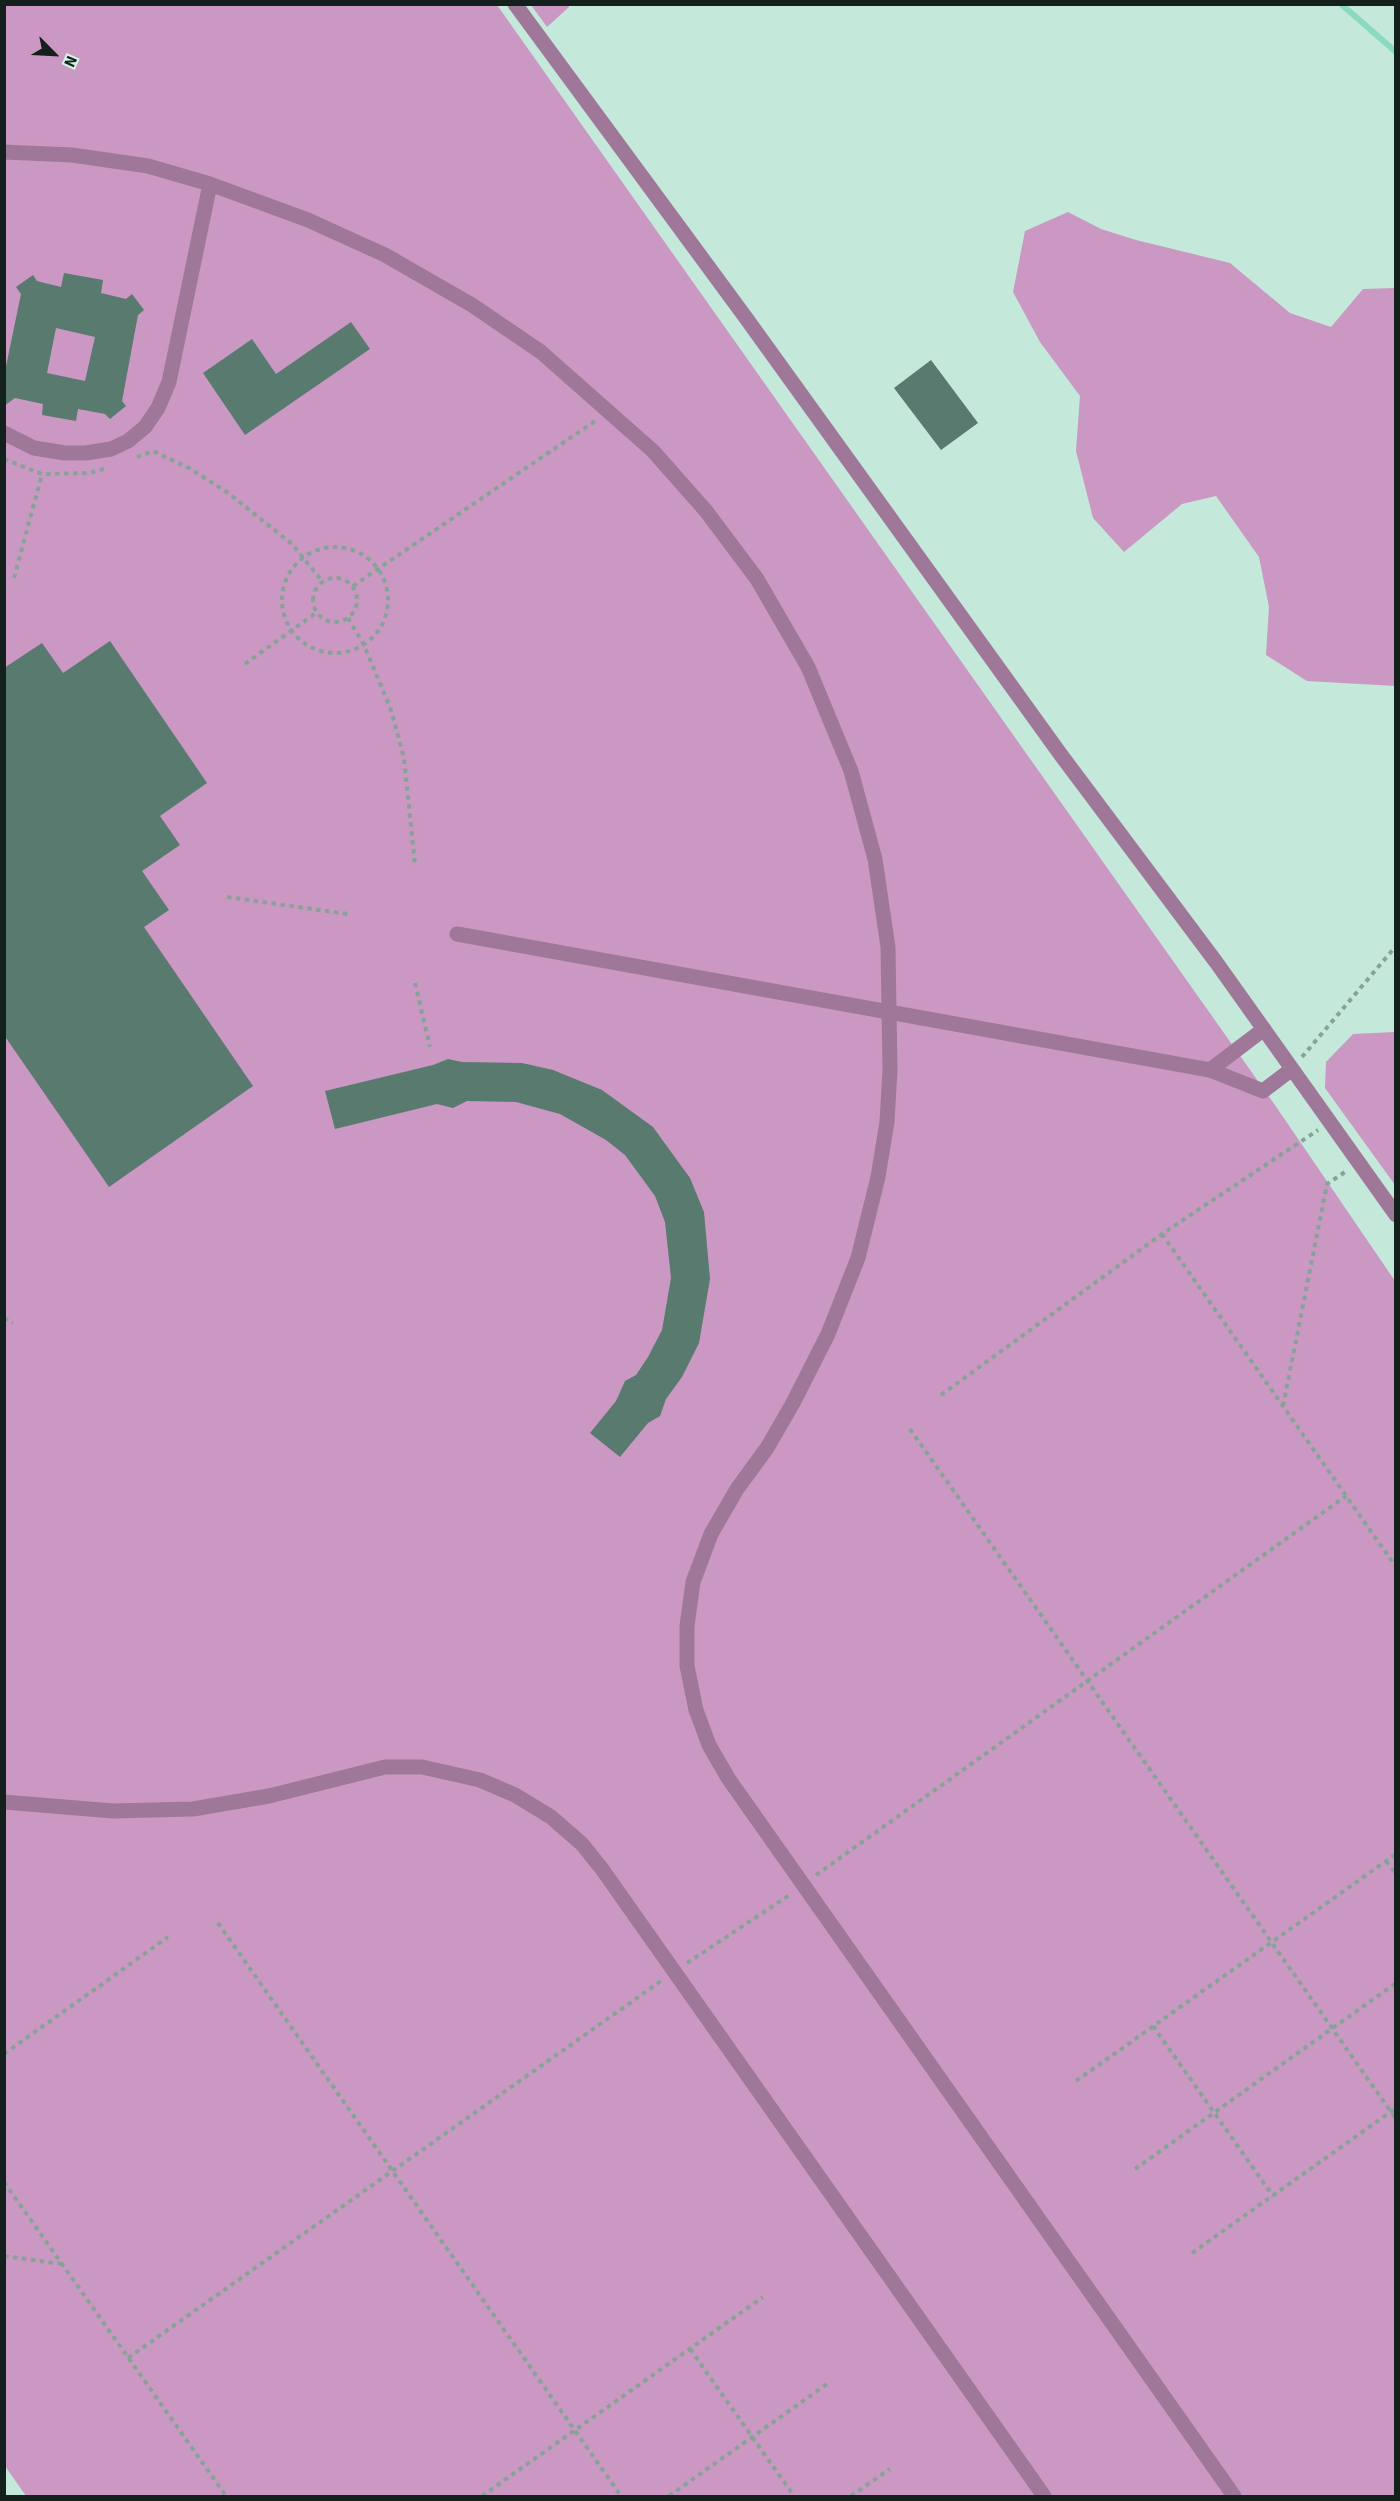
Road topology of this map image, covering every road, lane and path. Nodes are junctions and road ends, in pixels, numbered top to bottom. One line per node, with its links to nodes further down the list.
1 (515, 4): 27 (street)
2 (4, 152): 3 (street)
3 (210, 184): 4 (street); 5 (street)
4 (610, 410): 11 (path); 26 (street)
5 (4, 433)
6 (133, 458): 10 (path)
7 (4, 459): 9 (path)
8 (113, 467): 9 (path)
9 (42, 474): 12 (path)
10 (304, 557): 11 (path); 13 (path); 17 (path)
11 (378, 568): 14 (path); 18 (path)
12 (14, 578)
13 (322, 581): 14 (path); 15 (path)
14 (353, 586): 16 (path)
15 (316, 613): 16 (path); 17 (path)
16 (348, 618): 18 (path)
17 (291, 631): 18 (path); 19 (path)
18 (364, 645): 20 (path)
19 (245, 664)
20 (415, 865)
21 (227, 897): 22 (path)
22 (348, 914)
23 (457, 934): 26 (street)
24 (1395, 946): 29 (path)
25 (415, 983): 28 (path)
26 (889, 1012): 30 (street); 47 (street)
27 (1264, 1029): 29 (street); 30 (street)
28 (430, 1047)
29 (1292, 1069): 30 (street); 31 (street)
30 (1210, 1070)
31 (1330, 1122): 32 (street); 34 (path)
32 (1359, 1163): 33 (street); 38 (path)
33 (1395, 1215)
34 (1162, 1234): 37 (path); 38 (path)
35 (4, 1318): 36 (path)
36 (13, 1323)
37 (940, 1395)
38 (1283, 1406): 40 (path)
39 (910, 1429): 42 (path)
40 (1346, 1496): 41 (path); 42 (path)
41 (1395, 1566)
42 (1087, 1681): 47 (path); 50 (path)
43 (4, 1803): 51 (street)
44 (1395, 1854): 45 (path)
45 (1386, 1860): 46 (path); 50 (path)
46 (1395, 1875)
47 (803, 1884): 51 (path); 82 (street)
48 (218, 1923): 62 (path)
49 (168, 1937): 55 (path)
50 (1271, 1942): 53 (path); 54 (path)
51 (675, 1971): 62 (path); 81 (street)
52 (1395, 1983): 54 (path)
53 (1153, 2026): 56 (path); 58 (path)
54 (1332, 2029): 58 (path); 59 (path)
55 (4, 2054)
56 (1076, 2081)
57 (1395, 2108): 59 (path)
58 (1214, 2112): 61 (path); 64 (path)
59 (1390, 2112): 60 (path); 64 (path)
60 (1395, 2119)
61 (1135, 2169)
62 (392, 2172): 70 (path); 72 (path)
63 (4, 2182): 67 (path)
64 (1273, 2196): 65 (path)
65 (1192, 2253)
66 (4, 2256): 67 (path)
67 (62, 2264): 70 (path)
68 (763, 2297): 69 (path)
69 (690, 2349): 72 (path); 73 (path)
70 (128, 2358): 75 (path)
71 (827, 2384): 73 (path)
72 (574, 2431): 76 (path); 77 (path)
73 (752, 2438): 78 (path); 79 (path)
74 (890, 2469): 80 (path)
75 (226, 2496)
76 (482, 2496)
77 (621, 2496)
78 (669, 2496)
79 (794, 2496)
80 (851, 2496)
81 (1044, 2496)
82 (1234, 2496)

